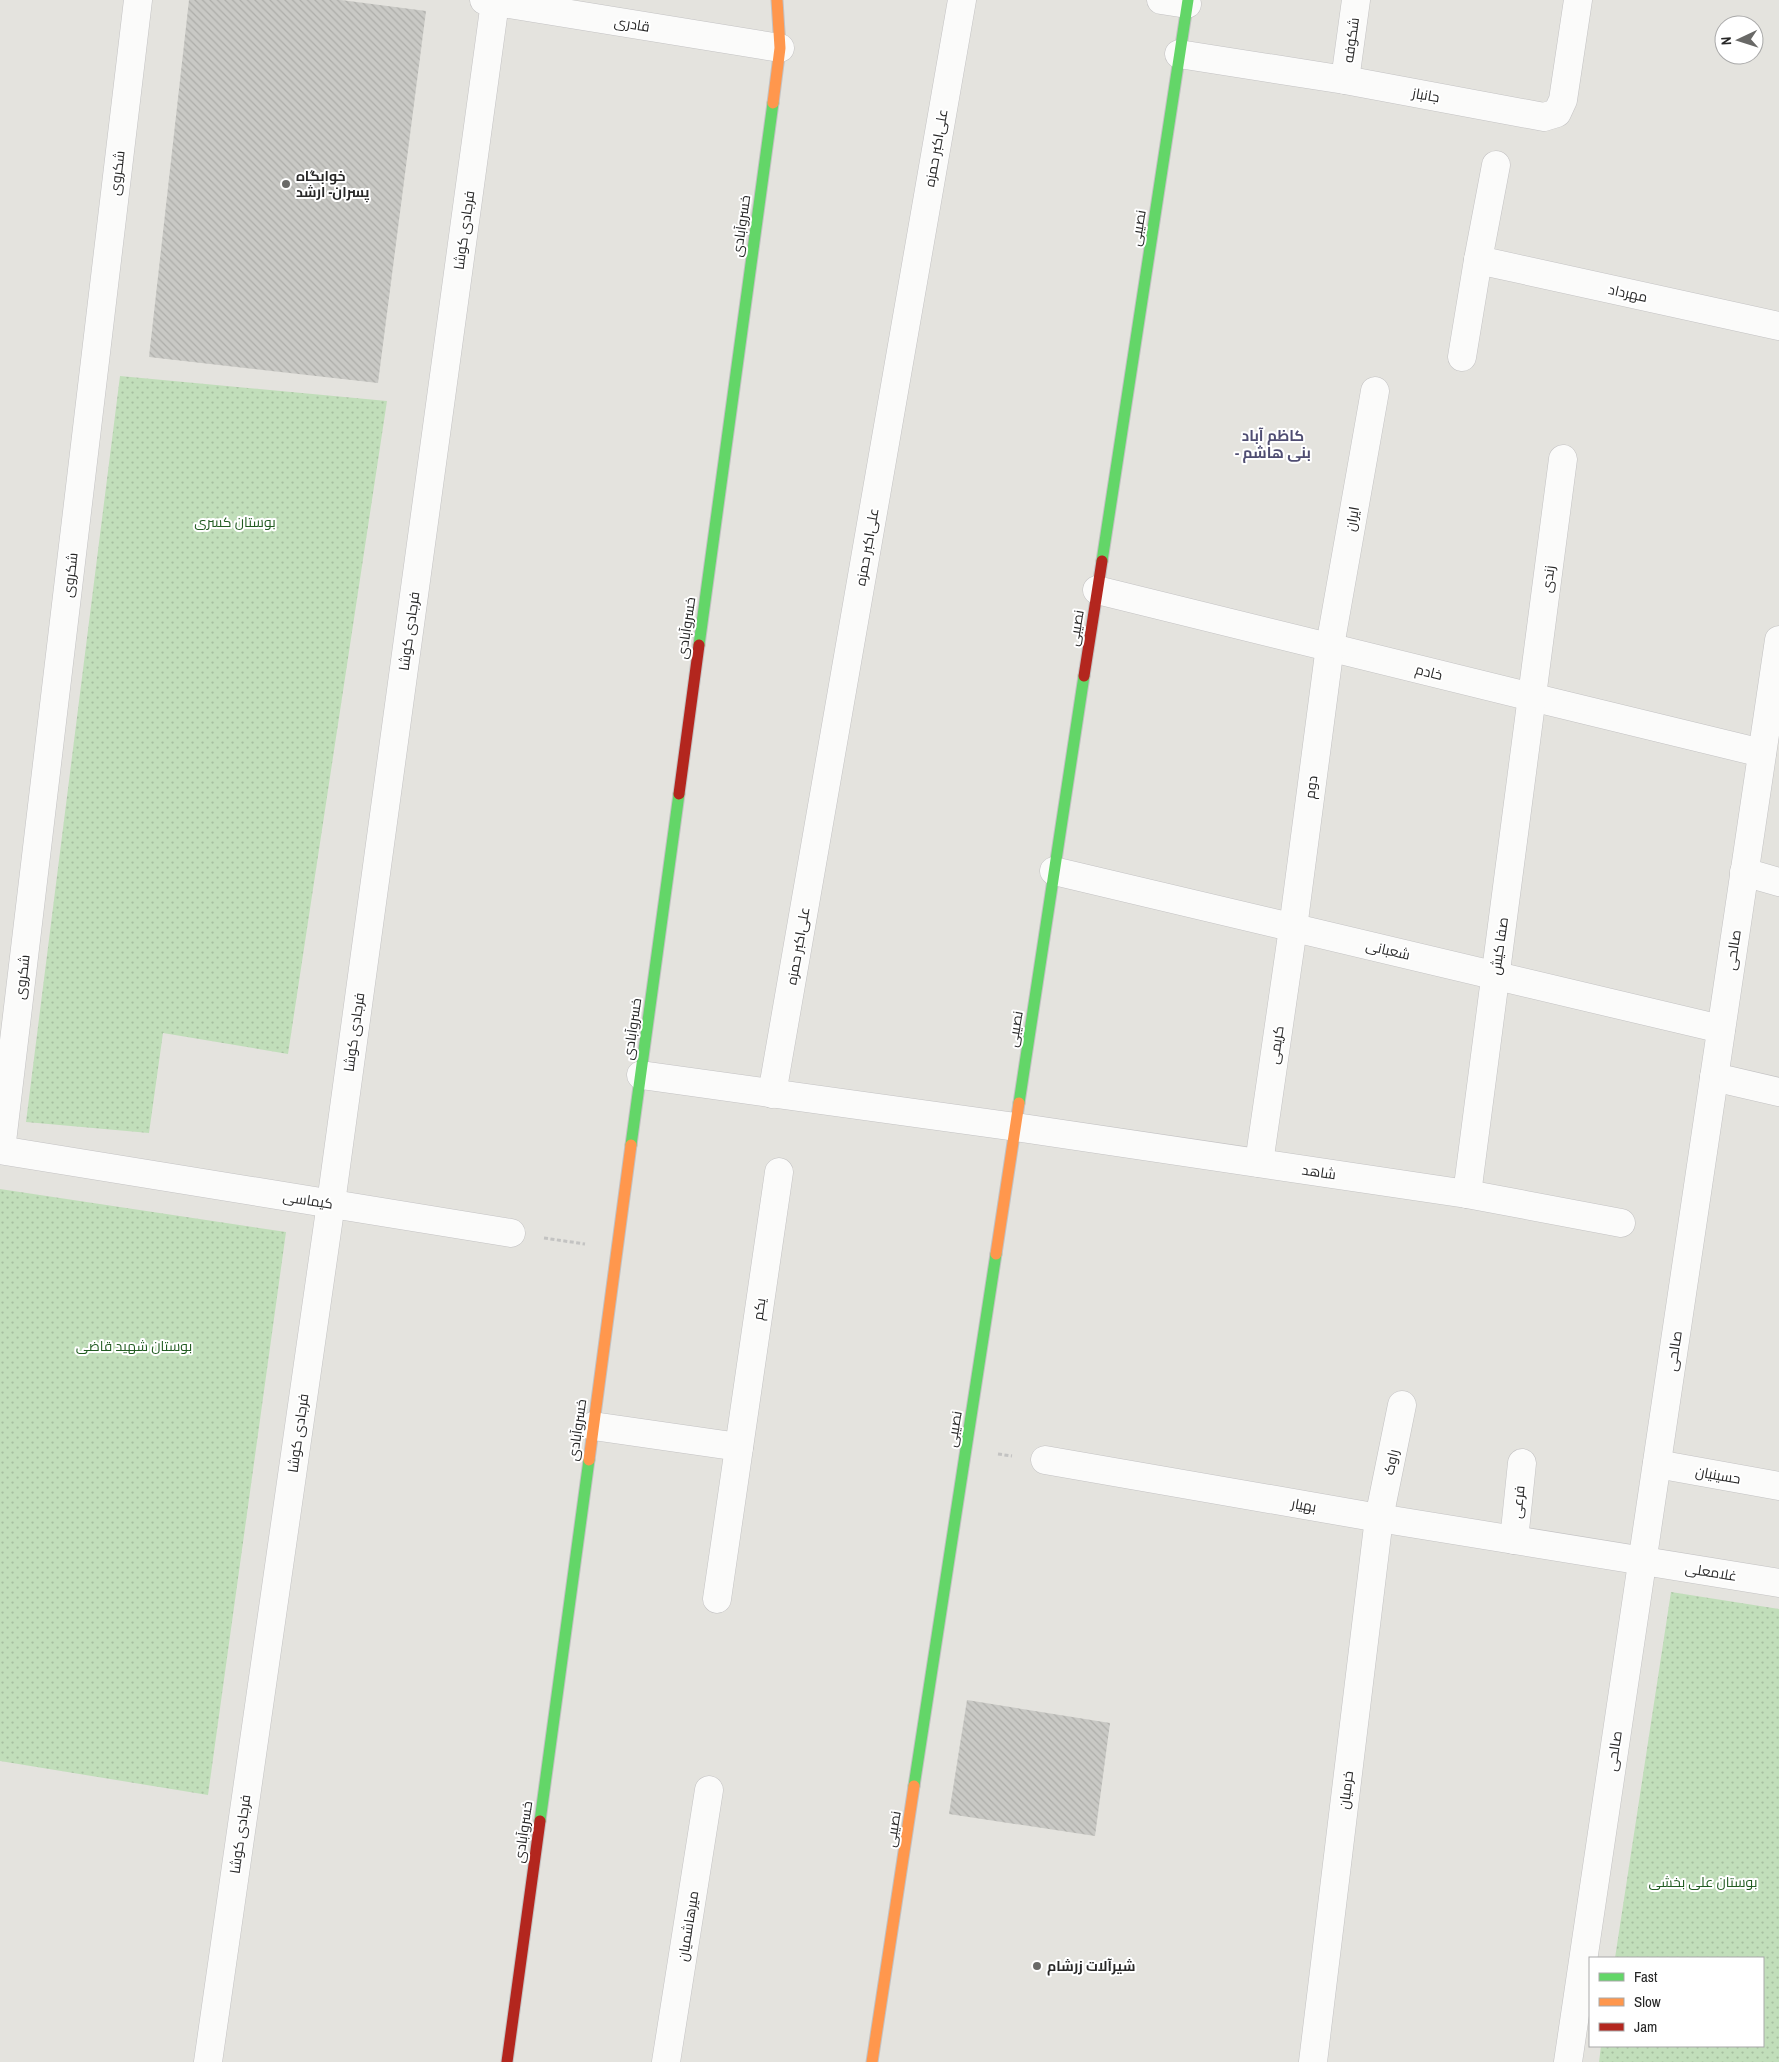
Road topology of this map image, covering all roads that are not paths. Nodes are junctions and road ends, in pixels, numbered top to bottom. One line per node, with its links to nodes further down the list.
1 (138, 0): 33 (street, شکروی)
2 (777, 0): 8 (street, خسروآبادی)
3 (962, 0): 31 (street, علی‌اکبر حمزه)
4 (1356, 0): 10 (street, شکوفه)
5 (1578, 0): 10 (street, جانباز)
6 (489, 1): 8 (street, قادری); 37 (street, فرجادی کوشا)
7 (1179, 1): 9 (street, نصیبی)
8 (780, 48): 28 (street, خسروآبادی)
9 (1179, 54): 10 (street, جانباز); 17 (street, نصیبی)
10 (1345, 80)
11 (1496, 165): 12 (street)
12 (1478, 260): 13 (street, مهرداد); 14 (street)
13 (1779, 326)
14 (1462, 357)
15 (1374, 391): 18 (street, ایران)
16 (1563, 459): 20 (street, زندی)
17 (1097, 590): 18 (street, خادم); 22 (street, نصیبی)
18 (1330, 646): 20 (street, خادم); 25 (street, دوم)
19 (1778, 655): 21 (street, صالحی)
20 (1534, 699): 21 (street, خادم); 26 (street, صفا کیش)
21 (1762, 753): 23 (street, صالحی)
22 (1054, 871): 25 (street, شعبانی); 32 (street, نصیبی)
23 (1744, 872): 24 (street); 27 (street, صالحی)
24 (1779, 882)
25 (1293, 928): 26 (street, شعبانی); 34 (street, کریمی)
26 (1495, 976): 27 (street, شعبانی); 36 (street, صفا کیش)
27 (1721, 1029): 29 (street, صالحی)
28 (641, 1075): 31 (street, شاهد); 41 (street, خسروآبادی)
29 (1714, 1078): 30 (street); 45 (street, صالحی)
30 (1779, 1092)
31 (772, 1094): 32 (street, شاهد)
32 (1016, 1127): 34 (street, شاهد); 56 (street, نصیبی)
33 (1, 1150): 37 (street, کیماسی)
34 (1259, 1163): 36 (street, شاهد)
35 (779, 1172): 42 (street, یکم)
36 (1468, 1194): 38 (street, شاهد)
37 (331, 1203): 39 (street, کیماسی); 53 (street, فرجادی کوشا)
38 (1621, 1223)
39 (511, 1233)
40 (1402, 1405): 47 (street, راوک)
41 (593, 1426): 42 (street); 54 (street, خسروآبادی)
42 (739, 1447): 51 (street, یکم)
43 (1045, 1460): 47 (street, بهیار)
44 (1522, 1463): 48 (street, فرعی)
45 (1657, 1464): 46 (street, حسینیان); 49 (street, صالحی)
46 (1779, 1486)
47 (1379, 1518): 48 (street, بهیار); 57 (street, خرمیان)
48 (1514, 1540): 49 (street, بهیار)
49 (1642, 1562): 50 (street, غلامعلی); 58 (street, صالحی)
50 (1779, 1583)
51 (718, 1598)
52 (709, 1790): 55 (street, میرهاشمیان)
53 (208, 2062)
54 (507, 2062)
55 (666, 2062)
56 (872, 2062)
57 (1313, 2062)
58 (1568, 2062)

